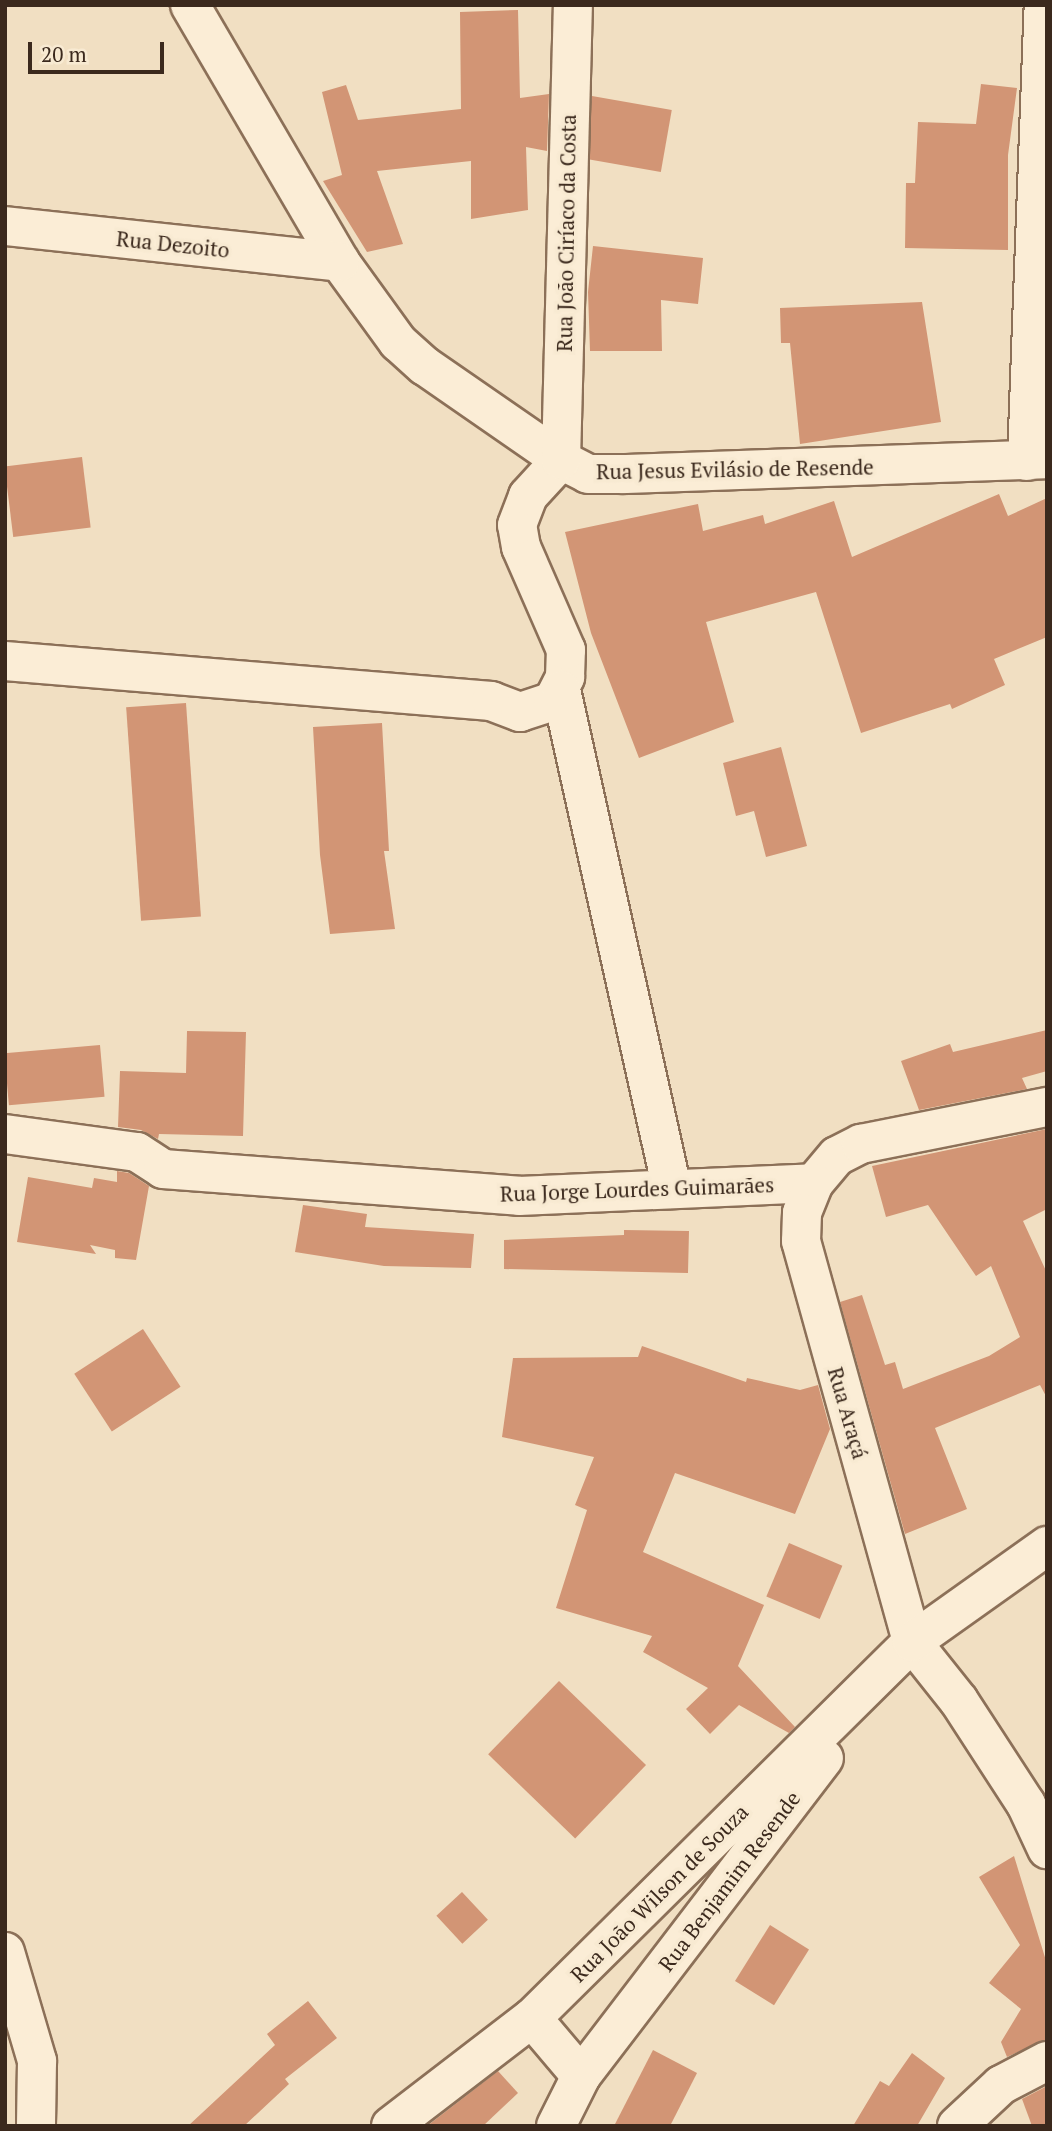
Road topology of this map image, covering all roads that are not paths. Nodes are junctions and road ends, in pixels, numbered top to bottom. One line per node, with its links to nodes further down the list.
1 (190, 5): 5 (street, Rua Jesus Evilásio de Resende)
2 (573, 5): 6 (street, Rua João Ciríaco da Costa)
3 (1044, 5): 7 (street)
4 (5, 226): 5 (street, Rua Dezoito)
5 (340, 262): 6 (street, Rua Jesus Evilásio de Resende)
6 (561, 460): 7 (street, Rua Jesus Evilásio de Resende); 9 (street)
7 (1037, 460)
8 (5, 661): 9 (street)
9 (561, 690): 13 (street)
10 (1047, 1107): 12 (street)
11 (5, 1134): 13 (street, Rua Jorge Lourdes Guimarães)
12 (814, 1183): 13 (street, Rua Jorge Lourdes Guimarães); 15 (street, Rua Araçá)
13 (672, 1189)
14 (1047, 1546): 15 (street)
15 (912, 1642): 16 (street); 18 (street, Rua João Wilson de Souza); 20 (street, Rua Benjamim Resende)
16 (1047, 1849)
17 (5, 1952): 21 (street)
18 (532, 2018): 20 (street); 22 (street, Rua João Wilson de Souza)
19 (1047, 2061): 24 (street)
20 (581, 2076): 23 (street, Rua Benjamim Resende)
21 (36, 2126)
22 (391, 2126)
23 (556, 2126)
24 (957, 2126)

